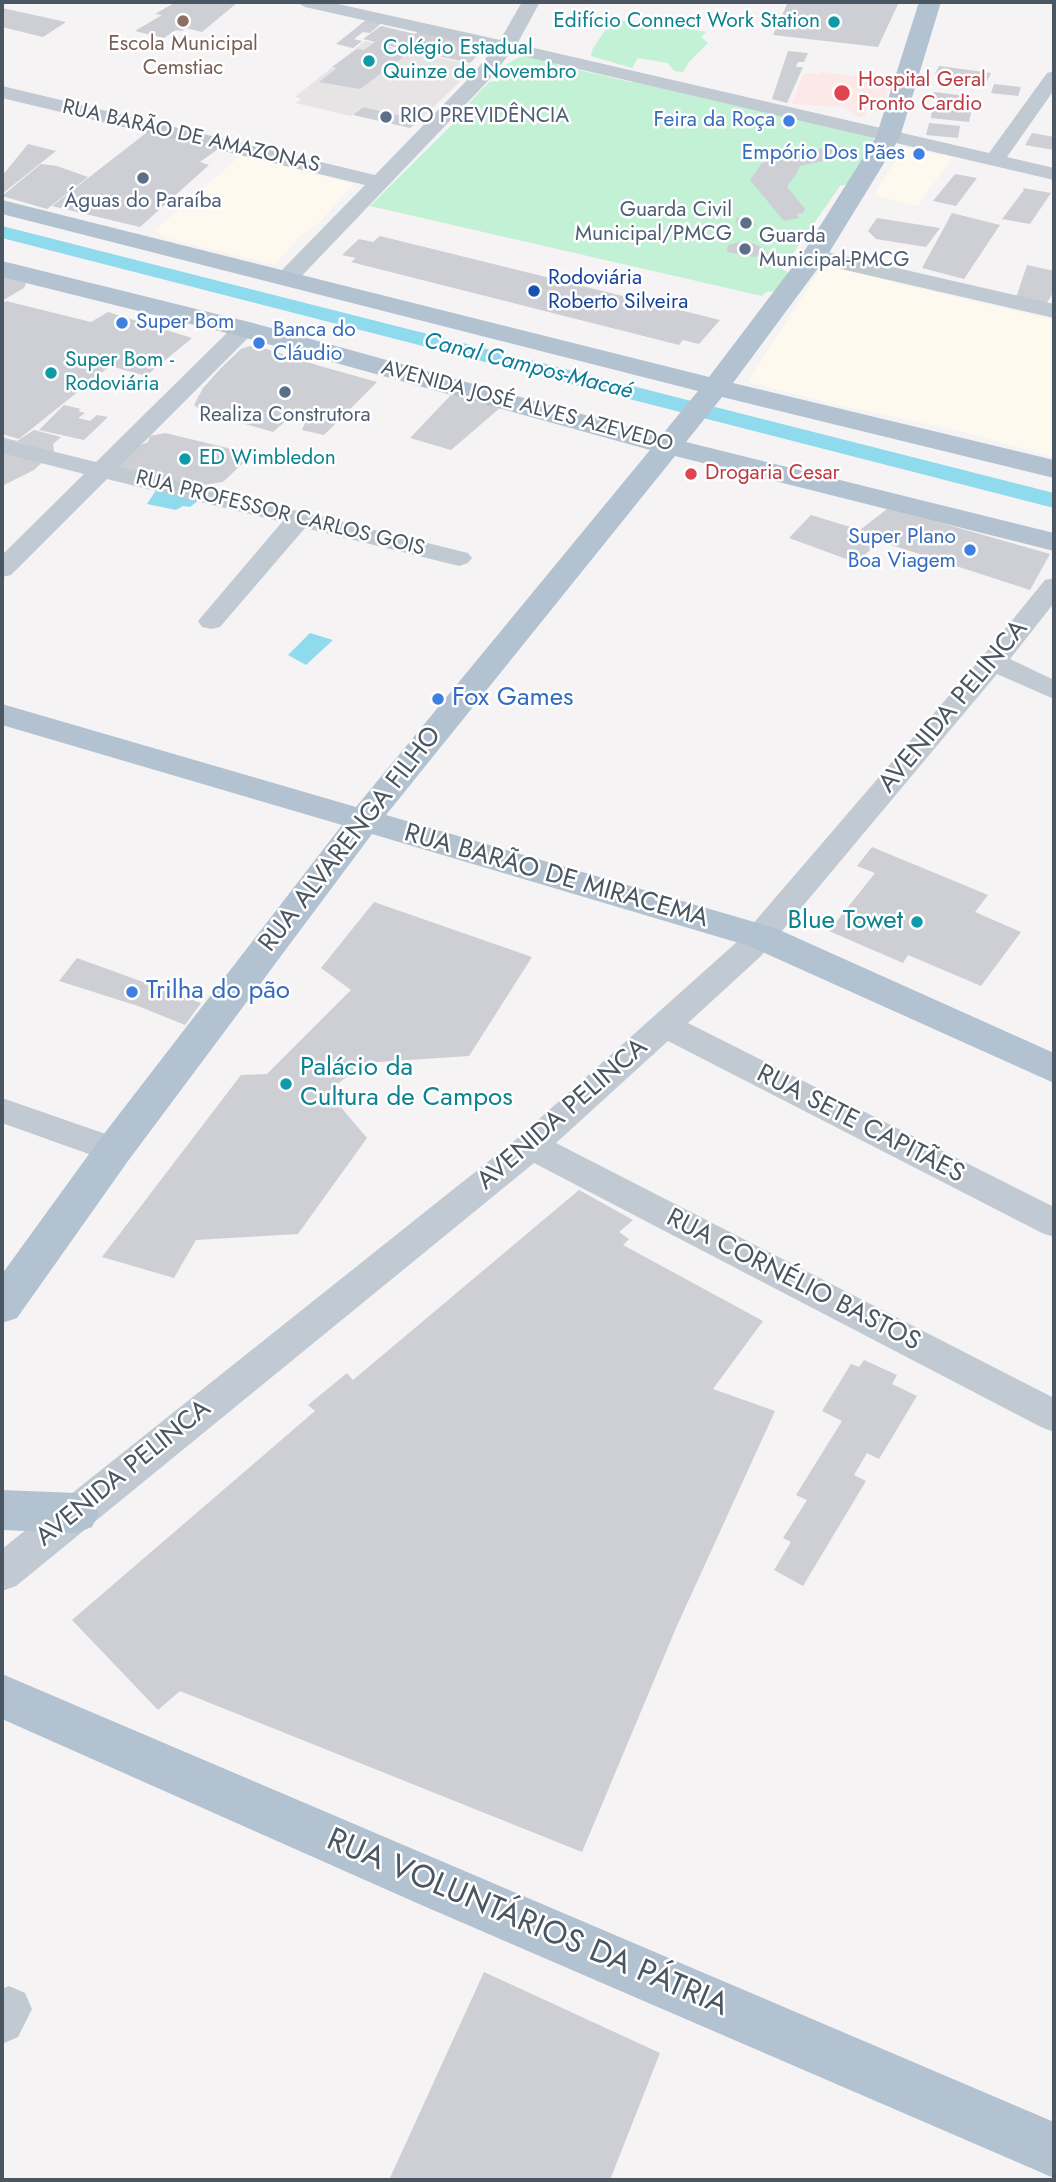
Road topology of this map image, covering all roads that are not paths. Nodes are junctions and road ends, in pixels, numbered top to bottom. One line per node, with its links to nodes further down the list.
1 (305, 2): 4 (street)
2 (531, 2): 4 (street)
3 (930, 2): 9 (main road, RUA ALVARENGA FILHO)
4 (506, 46): 9 (street); 12 (street)
5 (1053, 80): 7 (street)
6 (2, 92): 12 (street, RUA BARÃO DE AMAZONAS)
7 (1024, 116): 8 (street); 10 (street)
8 (1044, 121)
9 (888, 138): 10 (street); 14 (main road, RUA ALVARENGA FILHO)
10 (994, 160): 11 (street)
11 (1054, 174)
12 (380, 182): 16 (street)
13 (2, 207): 16 (main road, AVENIDA JOSÉ ALVES AZEVEDO)
14 (814, 256): 17 (street); 19 (main road, RUA ALVARENGA FILHO)
15 (2, 269): 18 (main road, AVENIDA JOSÉ ALVES AZEVEDO)
16 (288, 278): 19 (main road, AVENIDA JOSÉ ALVES AZEVEDO)
17 (1054, 311)
18 (244, 329): 19 (main road, AVENIDA JOSÉ ALVES AZEVEDO); 22 (street)
19 (693, 415): 21 (main road, AVENIDA JOSÉ ALVES AZEVEDO); 24 (main road, AVENIDA JOSÉ ALVES AZEVEDO); 32 (main road, RUA ALVARENGA FILHO)
20 (2, 446): 22 (street, RUA PROFESSOR CARLOS GOIS)
21 (1054, 469)
22 (101, 471): 23 (street, RUA PROFESSOR CARLOS GOIS); 26 (street)
23 (298, 520): 25 (street, RUA PROFESSOR CARLOS GOIS); 28 (street)
24 (1054, 542)
25 (459, 558)
26 (2, 569)
27 (1054, 586): 29 (street, AVENIDA PELINCA)
28 (211, 621)
29 (993, 662): 30 (street); 33 (street, AVENIDA PELINCA)
30 (1054, 690)
31 (2, 714): 32 (main road, RUA BARÃO DE MIRACEMA)
32 (364, 820): 33 (main road, RUA BARÃO DE MIRACEMA); 38 (main road, RUA ALVARENGA FILHO)
33 (762, 937): 34 (street, AVENIDA PELINCA); 35 (main road, RUA BARÃO DE MIRACEMA)
34 (666, 1026): 37 (street, AVENIDA PELINCA); 39 (street, RUA SETE CAPITÃES)
35 (1054, 1069)
36 (2, 1110): 38 (street)
37 (531, 1146): 41 (street, RUA CORNÉLIO BASTOS); 43 (street, AVENIDA PELINCA)
38 (114, 1150): 40 (main road, RUA ALVARENGA FILHO)
39 (1054, 1223)
40 (2, 1306)
41 (1054, 1416)
42 (2, 1510): 43 (main road)
43 (76, 1513): 44 (street, AVENIDA PELINCA)
44 (2, 1573)
45 (2, 1696): 46 (main road, RUA VOLUNTÁRIOS DA PÁTRIA)
46 (1054, 2150)

